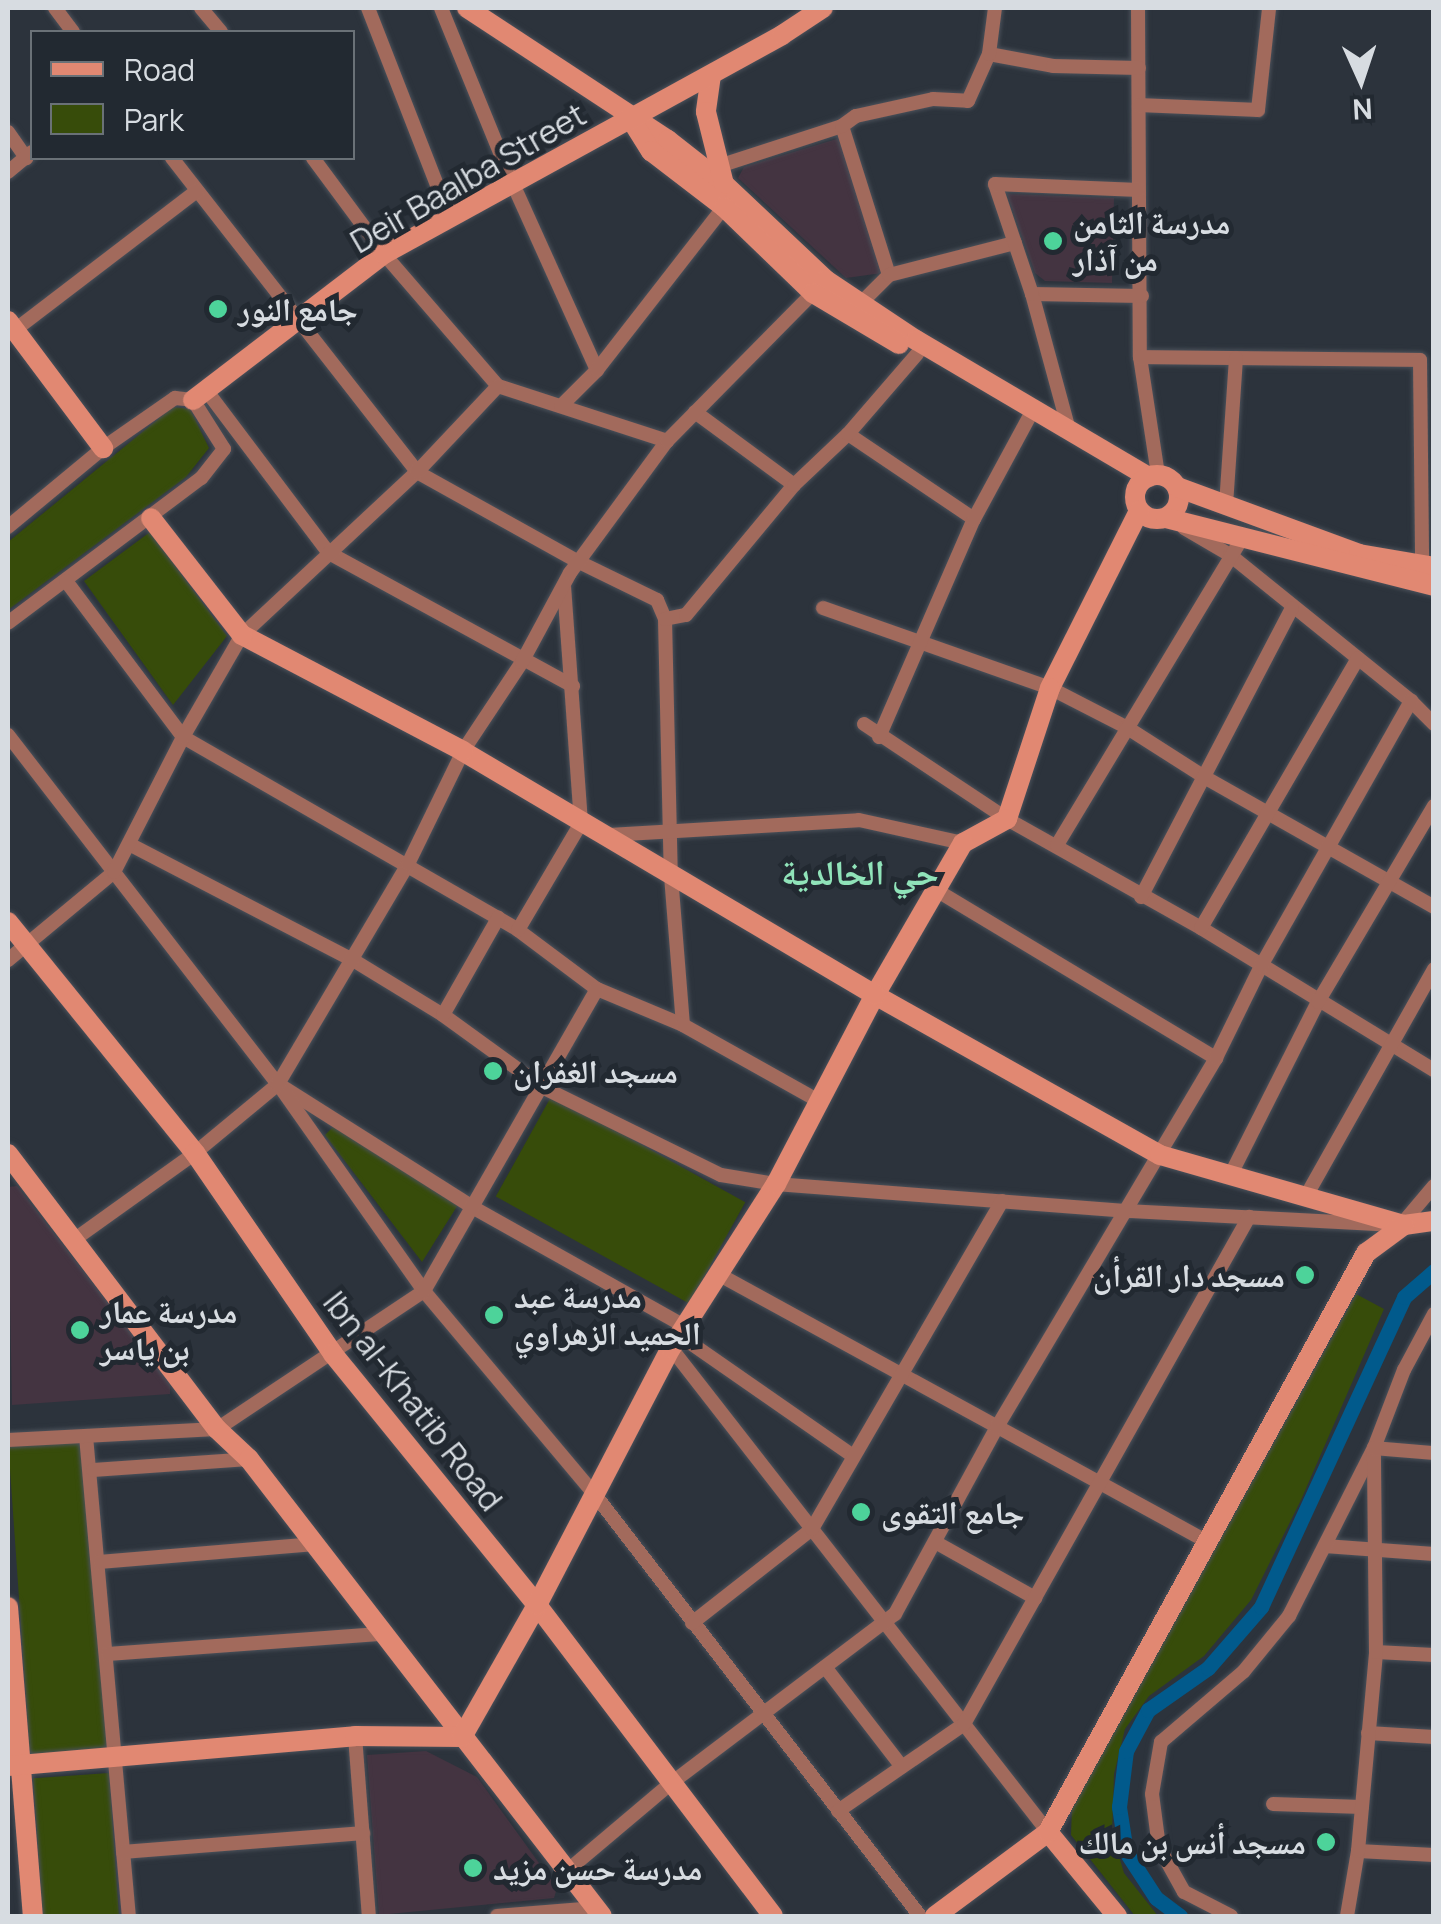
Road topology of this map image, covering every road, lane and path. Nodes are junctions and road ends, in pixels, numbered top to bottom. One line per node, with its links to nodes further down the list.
1 (55, 8): 10 (street)
2 (201, 8): 11 (street)
3 (368, 8): 28 (street)
4 (441, 8): 24 (street)
5 (467, 8): 16 (main road)
6 (823, 8): 14 (main road, Deir Baalba Street)
7 (995, 8): 12 (street)
8 (1138, 8): 13 (street)
9 (1269, 8): 15 (street)
10 (72, 30)
11 (219, 30)
12 (988, 54): 13 (street); 17 (street)
13 (1139, 68): 15 (street)
14 (711, 75): 16 (main road, Deir Baalba Street); 23 (main road)
15 (1139, 105): 26 (street)
16 (631, 120): 23 (main road); 24 (main road, Deir Baalba Street); 27 (main road)
17 (842, 126): 23 (street); 31 (street)
18 (8, 132): 19 (street)
19 (29, 155): 22 (street)
20 (174, 160): 25 (street)
21 (314, 160): 30 (street)
22 (8, 172)
23 (722, 175): 35 (main road)
24 (513, 184): 28 (main road, Deir Baalba Street); 42 (street)
25 (197, 190): 36 (street); 37 (street)
26 (1138, 190): 29 (street); 34 (street)
27 (724, 206): 32 (main road); 42 (street)
28 (450, 218): 30 (main road, Deir Baalba Street)
29 (1015, 243): 31 (street); 33 (street)
30 (384, 254): 36 (main road, Deir Baalba Street); 43 (street)
31 (889, 275): 35 (street)
32 (813, 293): 38 (main road); 46 (street)
33 (1032, 294): 34 (street); 48 (street)
34 (1142, 296): 39 (street)
35 (861, 303): 48 (main road)
36 (299, 319): 44 (main road, Deir Baalba Street); 52 (street)
37 (10, 329): 51 (main road)
38 (917, 354): 47 (main road); 49 (street)
39 (1140, 357): 40 (street); 53 (street)
40 (1236, 358): 41 (street); 56 (street)
41 (1427, 361): 66 (street)
42 (597, 370): 45 (street)
43 (498, 386): 45 (street); 52 (street)
44 (200, 395): 51 (street); 58 (street); 63 (street)
45 (560, 406): 50 (street)
46 (695, 412): 50 (street); 54 (street)
47 (1028, 418): 53 (main road); 60 (street)
48 (1069, 430): 53 (main road)
49 (848, 434): 54 (street); 60 (street)
50 (667, 441): 65 (street)
51 (103, 448): 61 (street)
52 (417, 472): 63 (street); 65 (street)
53 (1149, 478): 55 (main road); 57 (main road)
54 (794, 485): 72 (street)
55 (1177, 487): 56 (main road); 59 (main road)
56 (1226, 505): 66 (main road)
57 (1139, 511): 59 (main road); 79 (main road)
58 (151, 518): 67 (street); 74 (main road)
59 (1166, 518): 62 (main road); 64 (street)
60 (974, 520): 75 (street)
61 (8, 528)
62 (1244, 537): 64 (street); 68 (main road)
63 (330, 554): 74 (street); 77 (street)
64 (1230, 554): 71 (street); 83 (street)
65 (578, 562): 69 (street); 72 (street)
66 (1428, 565)
67 (66, 581): 73 (street); 86 (street)
68 (1434, 586)
69 (564, 587): 77 (street); 78 (street)
70 (823, 608): 75 (street)
71 (1292, 608): 76 (street); 88 (street)
72 (665, 619): 93 (street)
73 (8, 623)
74 (242, 635): 86 (street); 87 (main road)
75 (917, 644): 79 (street); 85 (street)
76 (1358, 658): 80 (street); 90 (street)
77 (522, 662): 78 (street); 87 (street)
78 (572, 686): 92 (street)
79 (1050, 688): 83 (street); 91 (main road)
80 (1411, 701): 82 (street); 98 (street)
81 (864, 724): 85 (street)
82 (1434, 724)
83 (1126, 727): 88 (street); 97 (street)
84 (8, 735): 100 (street)
85 (879, 736): 91 (street)
86 (183, 737): 96 (street); 99 (street)
87 (463, 751): 92 (main road); 99 (street)
88 (1206, 778): 90 (street); 104 (street)
89 (1434, 806): 102 (street)
90 (1271, 813): 98 (street); 108 (street)
91 (1007, 818): 95 (main road); 97 (street)
92 (581, 823): 94 (main road); 109 (street)
93 (670, 832): 94 (street); 95 (street); 101 (street)
94 (603, 836): 101 (main road)
95 (964, 843): 103 (main road)
96 (130, 844): 100 (street); 112 (street)
97 (1057, 844): 104 (street)
98 (1328, 846): 102 (street); 113 (street)
99 (408, 864): 106 (street); 112 (street)
100 (114, 872): 110 (street); 123 (street)
101 (671, 876): 116 (main road); 119 (street)
102 (1389, 880): 105 (street); 117 (street)
103 (936, 890): 116 (main road); 121 (street)
104 (1141, 897): 108 (street)
105 (1434, 907)
106 (498, 918): 109 (street); 118 (street)
107 (8, 922): 110 (main road, Ibn al-Khatib Road)
108 (1201, 928): 113 (street)
109 (518, 930): 115 (street)
110 (26, 946): 111 (street); 126 (main road, Ibn al-Khatib Road)
111 (8, 960)
112 (354, 960): 118 (street); 123 (street)
113 (1261, 966): 117 (street); 121 (street)
114 (1434, 969): 120 (street)
115 (597, 989): 119 (street); 124 (street)
116 (875, 995): 125 (main road); 128 (main road)
117 (1318, 1002): 120 (street); 129 (street)
118 (443, 1015): 124 (street)
119 (683, 1025): 125 (street)
120 (1390, 1043): 122 (street); 132 (street)
121 (1216, 1058): 128 (street)
122 (1434, 1070)
123 (278, 1084): 126 (street); 134 (street); 141 (street)
124 (544, 1088): 130 (street); 134 (street)
125 (819, 1101): 130 (main road)
126 (195, 1153): 139 (street); 144 (main road, Ibn al-Khatib Road)
127 (8, 1154): 139 (main road)
128 (1160, 1154): 129 (main road); 135 (street)
129 (1231, 1174): 132 (main road)
130 (776, 1184): 133 (street); 140 (main road)
131 (1434, 1186): 138 (street)
132 (1305, 1198): 138 (main road)
133 (1002, 1201): 135 (street); 145 (street)
134 (474, 1208): 141 (street); 143 (street)
135 (1128, 1210): 136 (street); 146 (street)
136 (1249, 1217): 138 (street); 155 (street)
137 (1434, 1221): 138 (main road)
138 (1404, 1225): 159 (main road)
139 (75, 1239): 147 (main road)
140 (718, 1274): 143 (main road); 145 (street)
141 (424, 1291): 144 (street); 156 (street)
142 (1434, 1314): 150 (street)
143 (678, 1336): 152 (street); 156 (main road); 157 (street)
144 (333, 1354): 147 (street); 166 (main road, Ibn al-Khatib Road)
145 (900, 1373): 146 (street); 152 (street)
146 (997, 1427): 155 (street); 158 (street)
147 (216, 1429): 148 (street); 153 (main road)
148 (86, 1436): 149 (street); 154 (street)
149 (8, 1440)
150 (1374, 1448): 151 (street); 161 (street); 162 (street)
151 (1434, 1452)
152 (854, 1456): 157 (street)
153 (249, 1458): 154 (street); 160 (main road)
154 (93, 1470): 164 (street)
155 (1099, 1484): 159 (street); 165 (street)
156 (596, 1496): 166 (main road); 169 (street)
157 (812, 1529): 168 (street); 169 (street)
158 (935, 1542): 165 (street); 168 (street)
159 (1208, 1542): 188 (main road)
160 (314, 1544): 164 (street); 170 (main road)
161 (1325, 1546): 162 (street); 203 (street)
162 (1376, 1550): 163 (street); 171 (street)
163 (1434, 1554)
164 (100, 1562): 172 (street)
165 (1035, 1598): 176 (street)
166 (538, 1605): 179 (main road); 184 (main road, Ibn al-Khatib Road)
167 (8, 1606): 182 (main road)
168 (884, 1621): 174 (street); 176 (street)
169 (692, 1622): 175 (street)
170 (382, 1634): 172 (street); 179 (main road)
171 (1376, 1652): 173 (street); 177 (street)
172 (108, 1654): 181 (street)
173 (1434, 1655)
174 (825, 1668): 175 (street); 183 (street)
175 (765, 1715): 184 (street); 187 (street)
176 (964, 1724): 183 (street); 188 (street)
177 (1368, 1732): 180 (street); 186 (street)
178 (355, 1736): 179 (main road); 181 (main road); 189 (street)
179 (462, 1737): 193 (main road)
180 (1434, 1737)
181 (116, 1757): 182 (main road); 191 (street)
182 (14, 1766): 195 (main road)
183 (902, 1766): 187 (street)
184 (670, 1784): 193 (street); 199 (main road, Ibn al-Khatib Road)
185 (1273, 1804): 186 (street)
186 (1362, 1807): 190 (street)
187 (838, 1810): 200 (street)
188 (1048, 1832): 201 (main road); 202 (main road)
189 (362, 1834): 191 (street); 197 (street)
190 (1358, 1851): 192 (street); 204 (street)
191 (123, 1852): 196 (street)
192 (1434, 1855)
193 (567, 1871): 194 (main road)
194 (599, 1912): 198 (street)
195 (33, 1916)
196 (128, 1916)
197 (369, 1916)
198 (497, 1916)
199 (773, 1916)
200 (920, 1916)
201 (936, 1916)
202 (1117, 1916)
203 (1232, 1916)
204 (1347, 1916)

